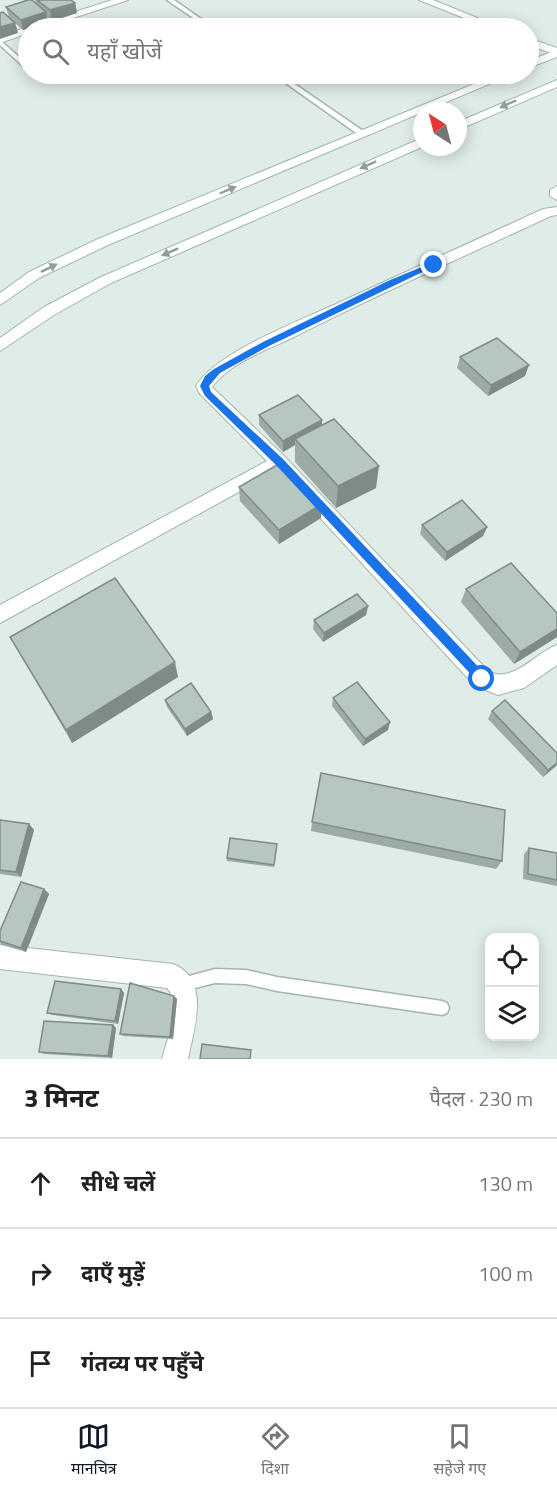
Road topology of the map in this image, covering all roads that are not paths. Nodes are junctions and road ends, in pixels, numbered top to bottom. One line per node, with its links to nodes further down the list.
1 (123, 0): 4 (street)
2 (170, 0): 5 (lane)
3 (424, 0): 6 (street)
4 (66, 18)
5 (196, 18)
6 (471, 18)
7 (18, 34): 8 (street)
8 (0, 40): 11 (lane)
9 (539, 45): 10 (street)
10 (557, 52): 12 (street)
11 (18, 58)
12 (539, 60)
13 (557, 83): 16 (street, one-way to 16)
14 (291, 84): 17 (lane)
15 (482, 84): 17 (street)
16 (467, 122)
17 (362, 133): 22 (street, one-way to 17)
18 (413, 146): 23 (street, one-way to 23)
19 (557, 190): 20 (street)
20 (557, 196)
21 (557, 211): 24 (street)
22 (0, 300)
23 (0, 346)
24 (279, 462): 25 (street); 26 (street)
25 (0, 615)
26 (557, 654)
27 (0, 957): 28 (street)
28 (183, 984): 29 (lane); 30 (street)
29 (442, 1008)
30 (175, 1059)

